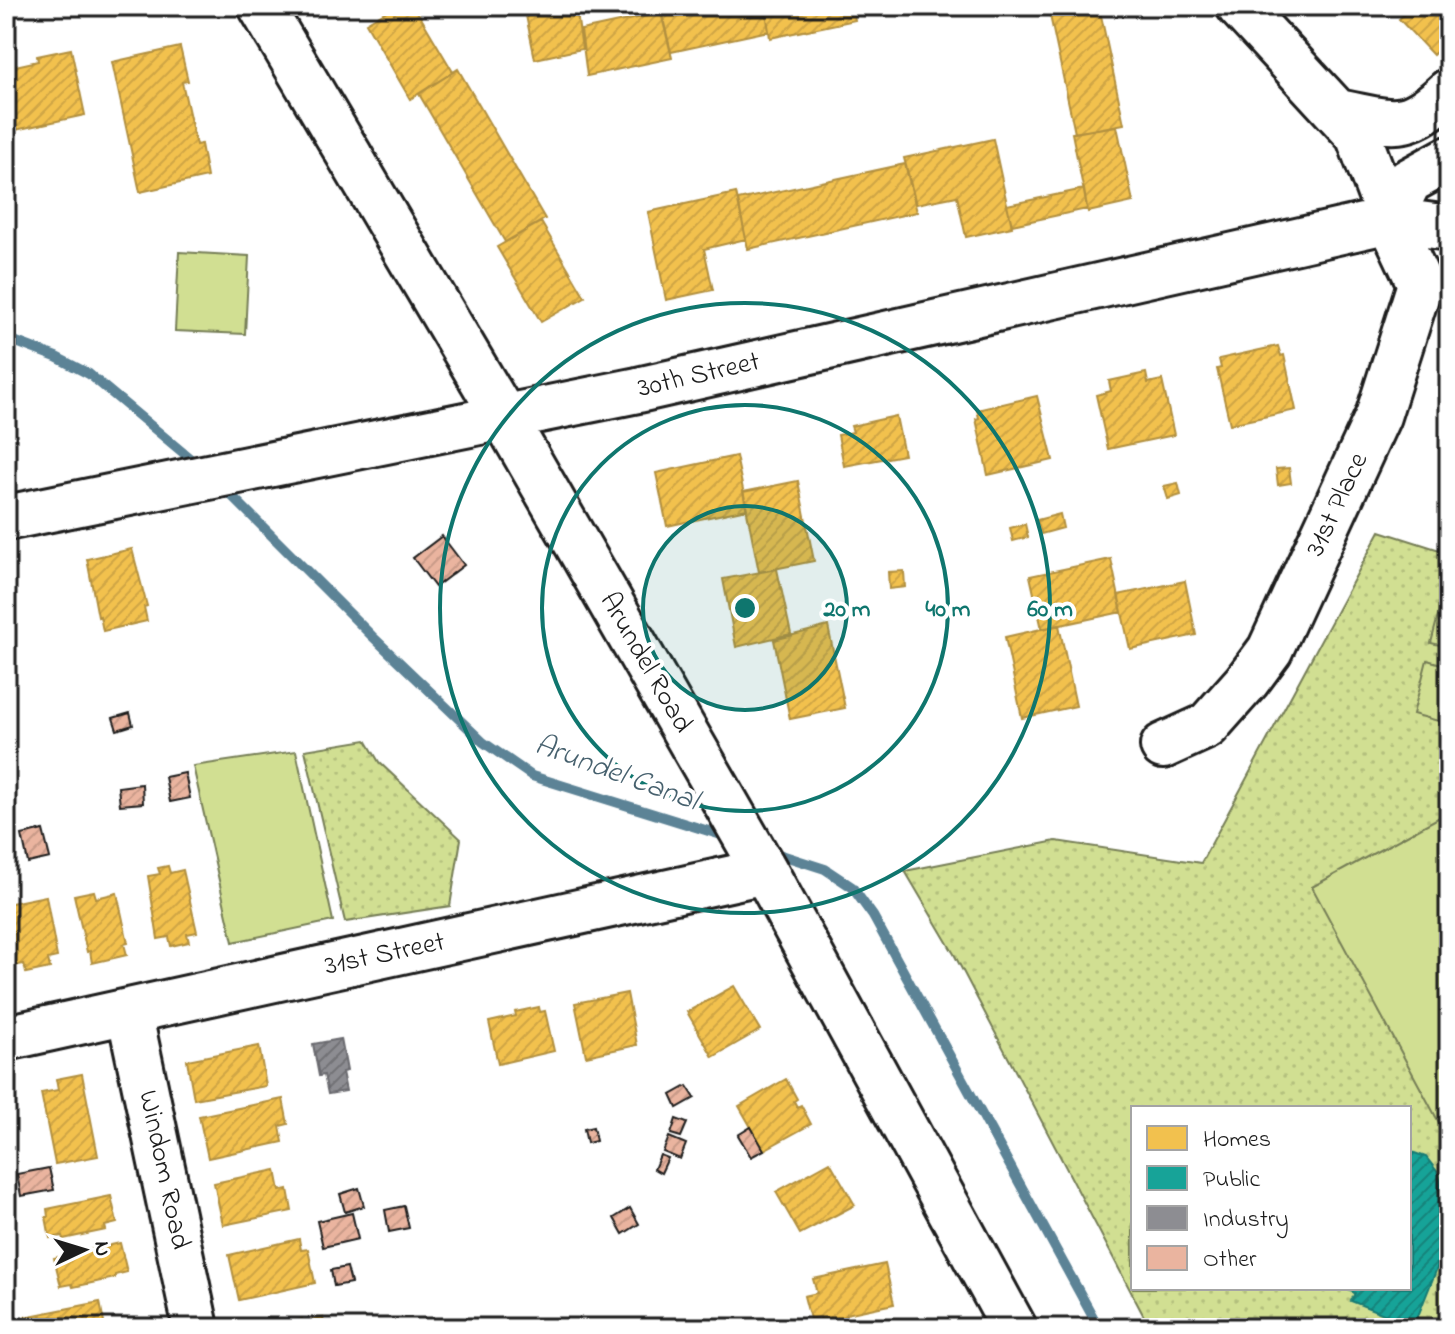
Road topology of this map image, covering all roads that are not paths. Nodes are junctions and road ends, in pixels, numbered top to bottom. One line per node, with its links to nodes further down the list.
1 (261, 6): 8 (street, Arundel Road)
2 (1239, 6): 4 (street, 31st Place)
3 (1449, 91): 4 (street)
4 (1337, 112): 6 (street, 31st Place)
5 (1449, 159): 6 (street)
6 (1390, 220): 7 (street, 30th Street); 8 (street, 30th Street); 10 (street, 31st Place)
7 (1449, 228)
8 (504, 417): 9 (street, 30th Street); 11 (street, Arundel Road)
9 (6, 518)
10 (1163, 746)
11 (765, 871): 12 (street, 31st Street); 15 (street, Arundel Road)
12 (129, 1011): 13 (street, 31st Street); 14 (street, Windom Road)
13 (6, 1038)
14 (196, 1328)
15 (1014, 1328)

